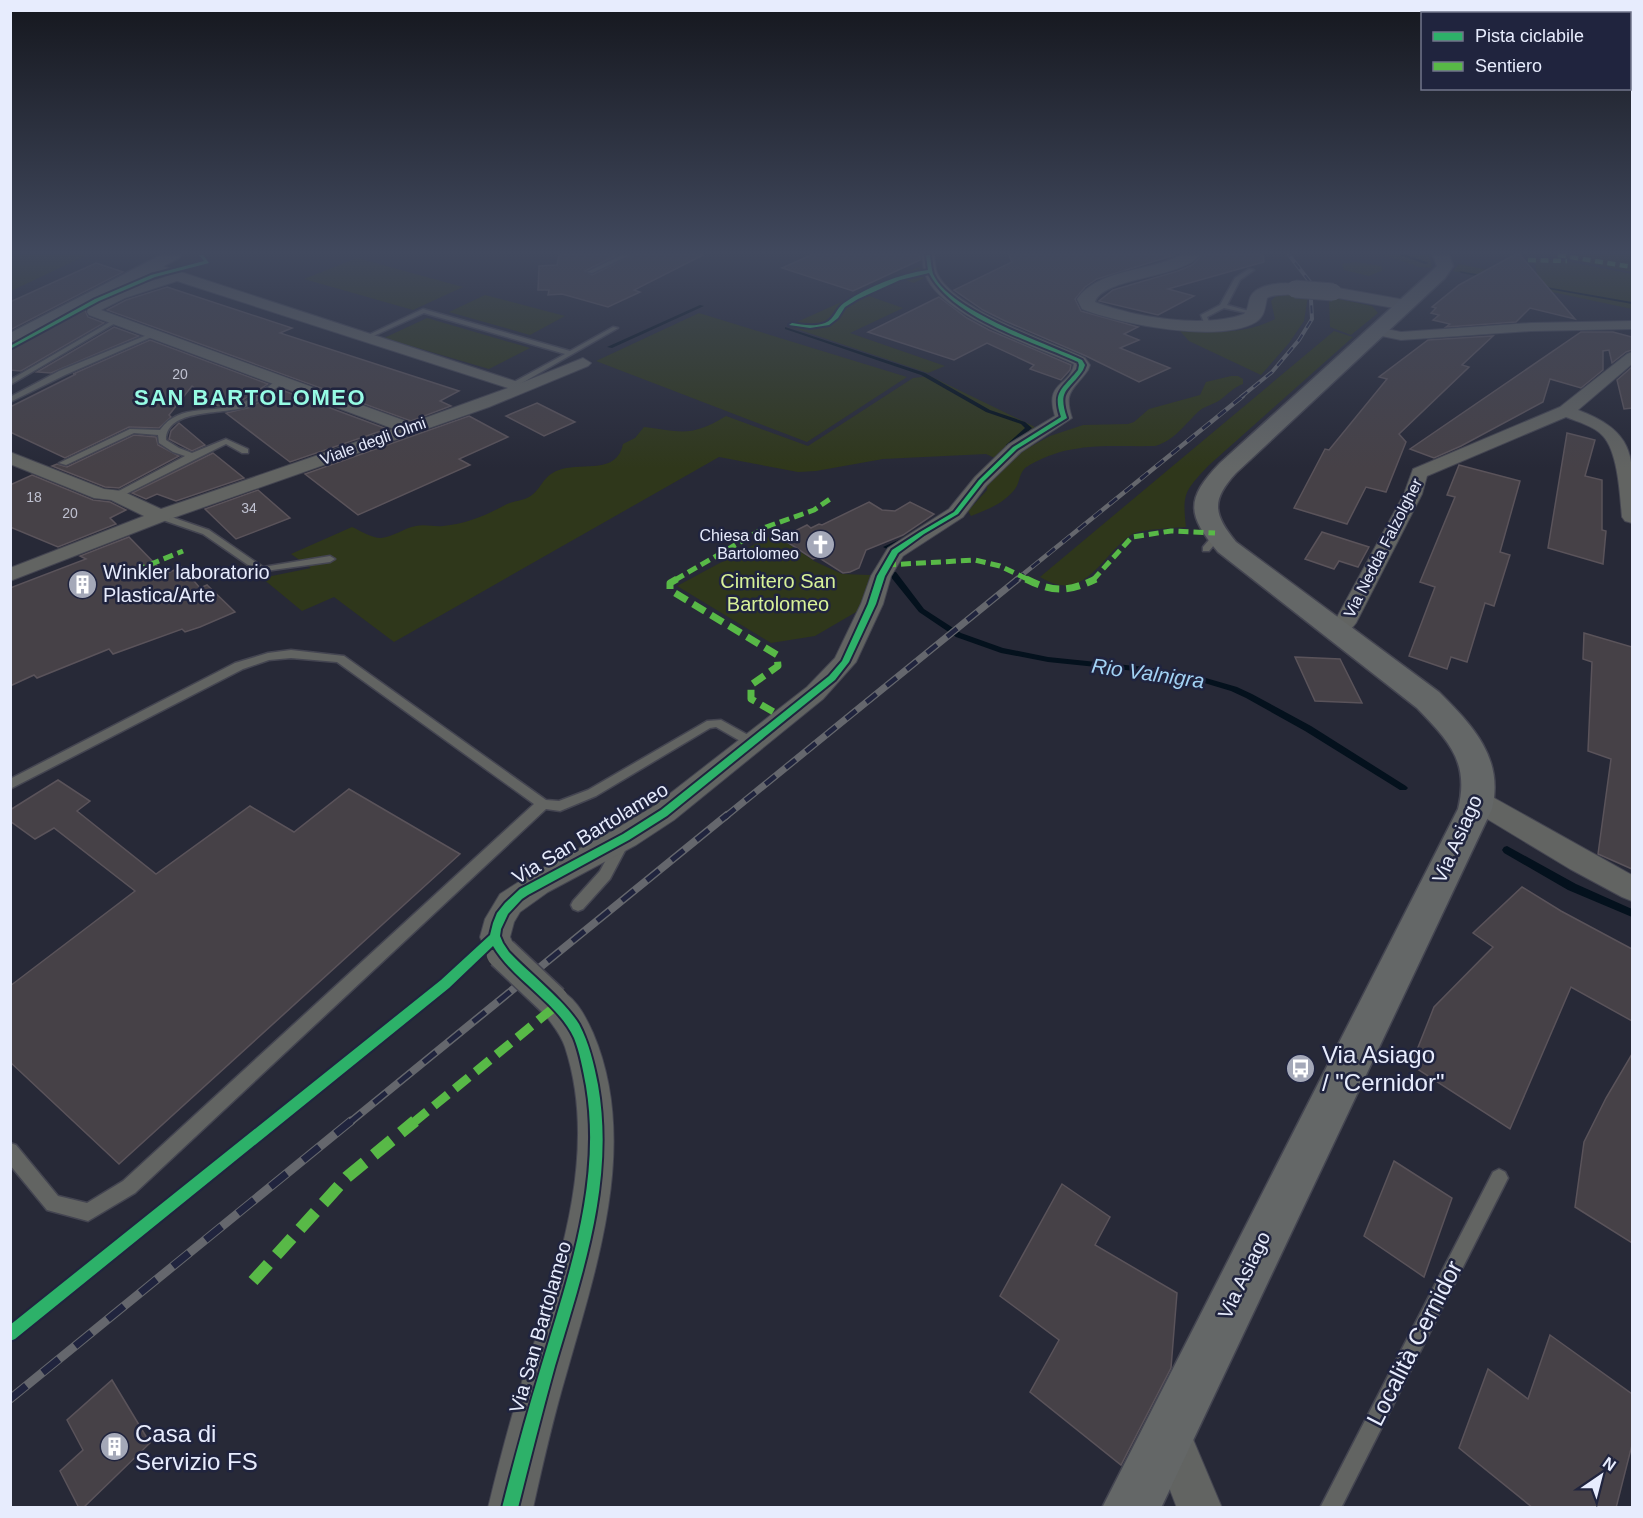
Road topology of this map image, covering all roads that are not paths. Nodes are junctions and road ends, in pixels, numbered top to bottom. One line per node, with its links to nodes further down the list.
1 (38, 326): 14 (main road)
2 (107, 326): 17 (lane)
3 (128, 326): 12 (street)
4 (331, 326): 13 (street)
5 (392, 326): 13 (lane)
6 (472, 326): 16 (lane)
7 (998, 326): 36 (street, Via San Bartolameo)
8 (1383, 326): 11 (main road, Via Asiago)
9 (1590, 326): 11 (street)
10 (615, 328): 16 (lane)
11 (1377, 331): 35 (main road, Via Asiago)
12 (152, 335): 18 (lane); 19 (street)
13 (365, 339): 21 (street)
14 (10, 341)
15 (1632, 357): 23 (street, Via Nedda Falzolgher)
16 (577, 358): 21 (lane); 24 (street, Viale degli Olmi)
17 (20, 377): 18 (lane); 20 (lane)
18 (47, 380): 22 (lane)
19 (280, 382): 24 (street); 25 (lane)
20 (10, 383)
21 (514, 385)
22 (10, 400)
23 (1566, 411): 32 (street); 35 (street, Via Nedda Falzolgher)
24 (410, 429): 31 (street, Viale degli Olmi)
25 (162, 433): 28 (lane); 29 (lane)
26 (14, 450): 29 (street); 30 (street)
27 (245, 451): 28 (lane)
28 (192, 456): 30 (lane)
29 (63, 463): 30 (street)
30 (115, 496): 31 (street)
31 (160, 516): 33 (lane); 34 (street, Viale degli Olmi)
32 (1632, 517)
33 (330, 559)
34 (10, 575)
35 (1334, 630): 38 (main road, Via Asiago)
36 (753, 743): 39 (lane); 40 (street, Via San Bartolameo)
37 (10, 785): 39 (lane)
38 (1478, 801): 41 (street); 45 (main road, Via Asiago)
39 (543, 804): 43 (lane)
40 (626, 837): 42 (lane); 46 (street, Via San Bartolameo, bridge)
41 (1632, 889)
42 (578, 905)
43 (10, 1151)
44 (1499, 1178): 49 (lane, Località Cernidor)
45 (1168, 1432): 47 (main road, Via Asiago); 48 (street)
46 (510, 1508)
47 (1131, 1508)
48 (1200, 1508)
49 (1330, 1508)

